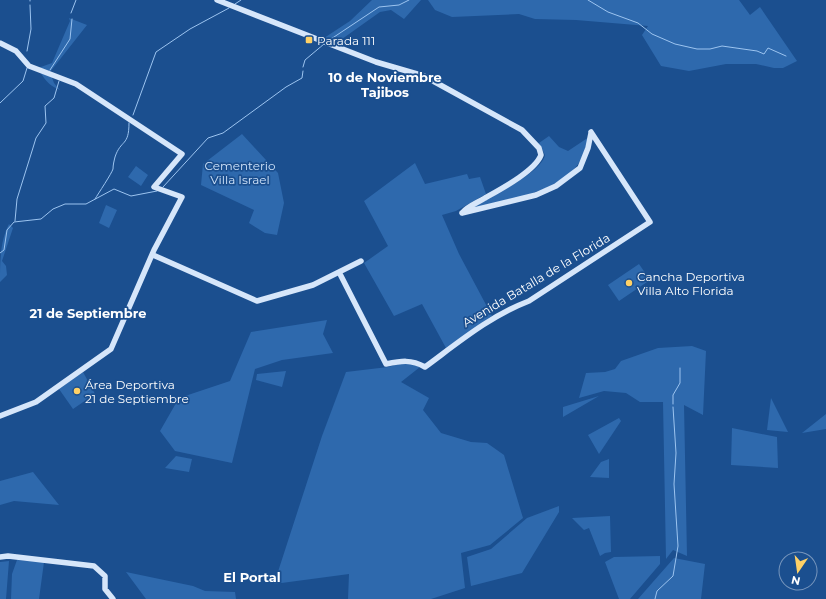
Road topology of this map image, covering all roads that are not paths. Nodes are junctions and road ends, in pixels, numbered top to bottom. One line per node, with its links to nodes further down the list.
1 (217, 0): 5 (street, Avenida Batalla de la Florida)
2 (0, 43): 3 (street)
3 (153, 255): 5 (street); 6 (street)
4 (361, 261): 5 (street)
5 (339, 272)
6 (0, 416)
7 (0, 557): 8 (street)
8 (114, 599)

